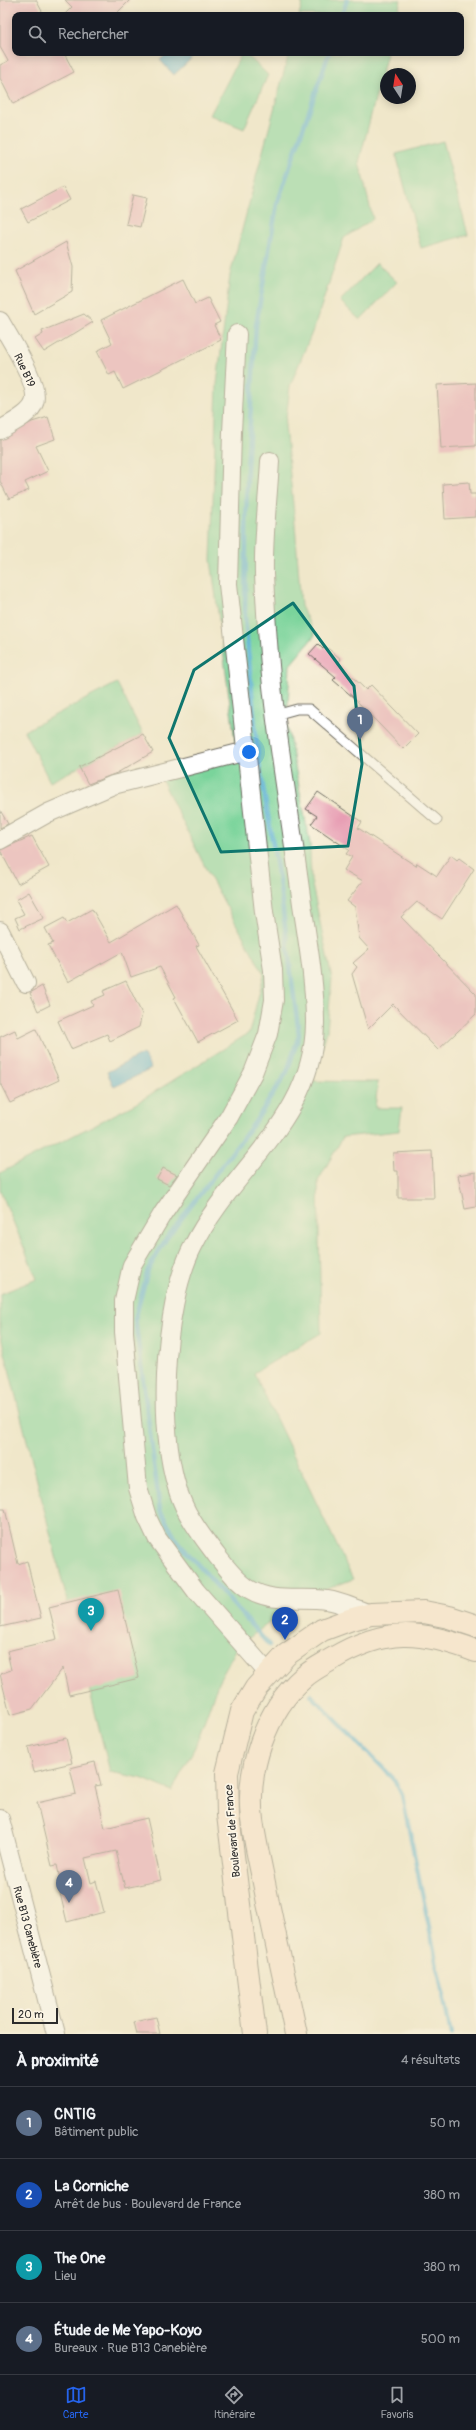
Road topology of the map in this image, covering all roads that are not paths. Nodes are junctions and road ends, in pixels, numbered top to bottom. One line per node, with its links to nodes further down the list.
1 (0, 321): 3 (street, Rue B19)
2 (237, 334): 6 (street)
3 (0, 430)
4 (270, 462): 5 (street)
5 (275, 715): 7 (lane); 11 (street)
6 (247, 751): 8 (street); 14 (street)
7 (437, 820)
8 (0, 840)
9 (0, 931): 10 (street)
10 (26, 983)
11 (371, 1614): 12 (main road, Boulevard de France); 14 (main road, Boulevard de France)
12 (476, 1626)
13 (476, 1651): 18 (main road, Boulevard de France)
14 (268, 1673): 17 (main road, Boulevard de France)
15 (0, 1819): 16 (street, Rue B13 Canebière)
16 (56, 2034)
17 (255, 2034)
18 (296, 2034)

